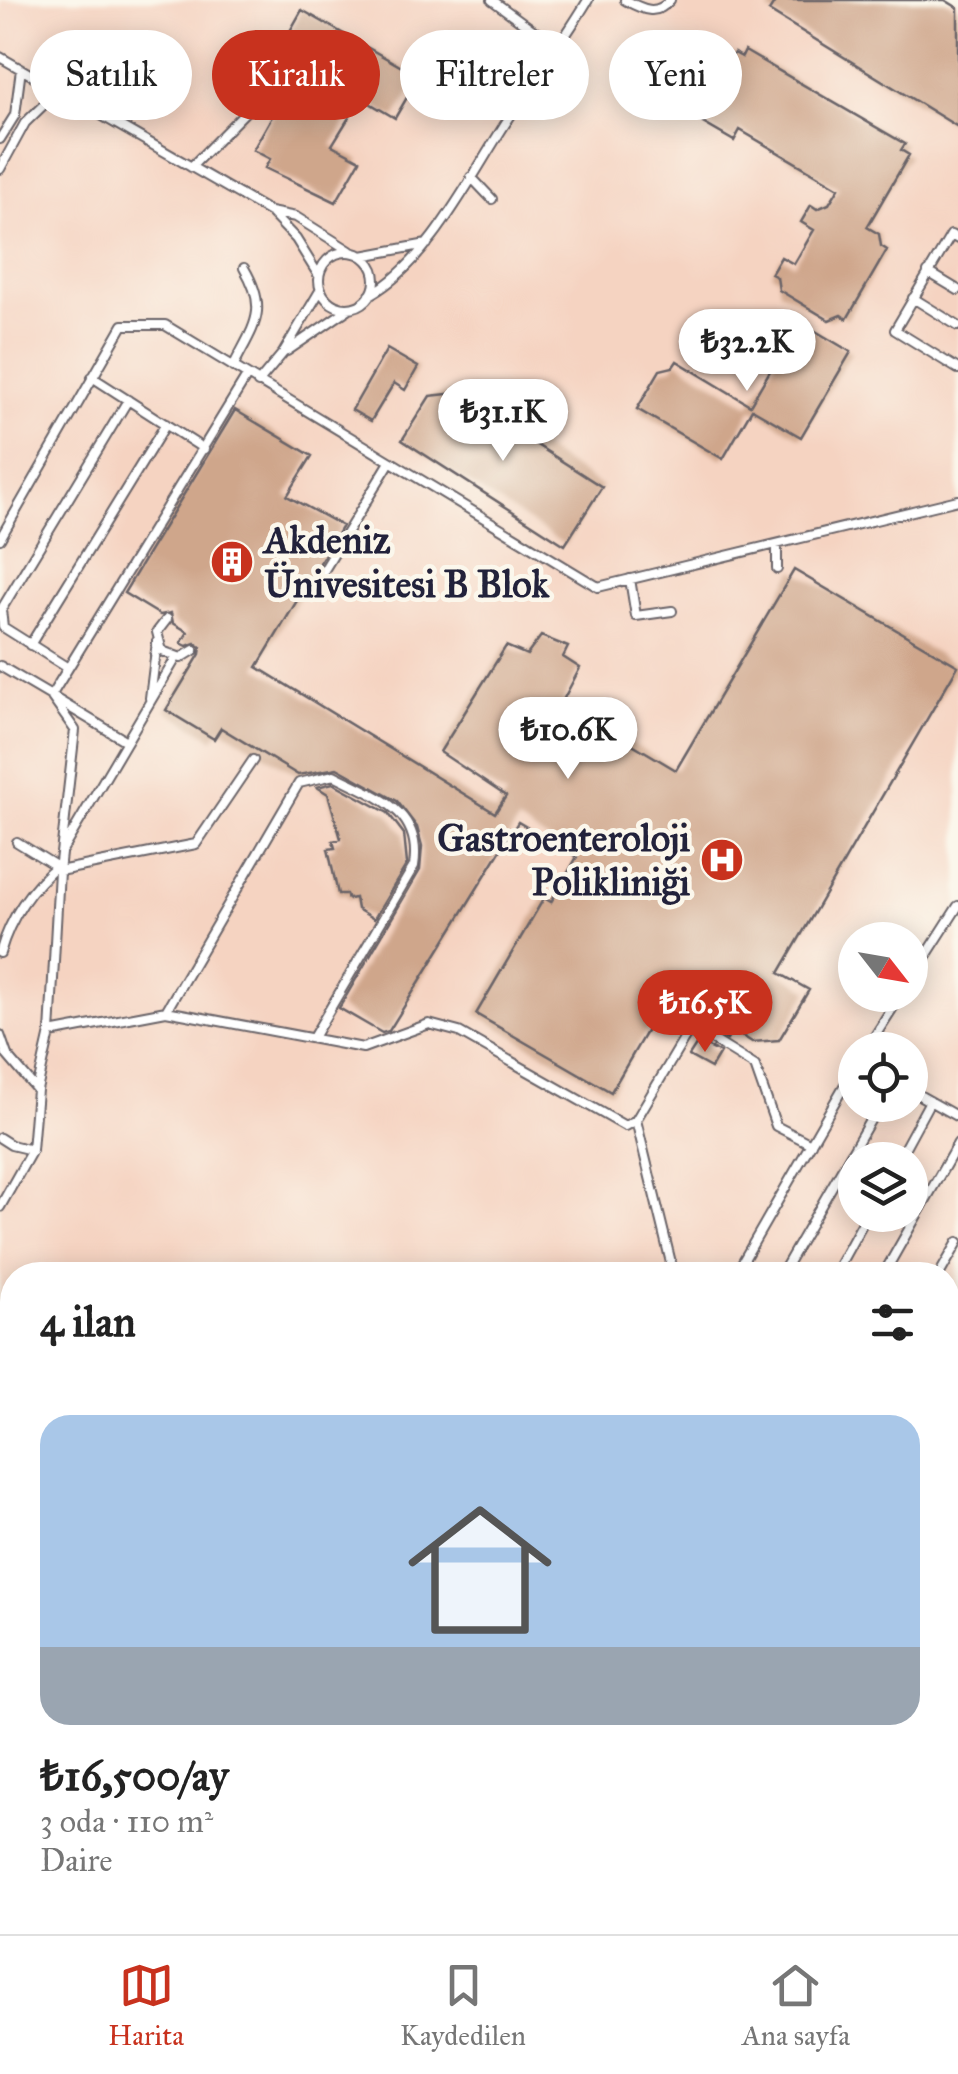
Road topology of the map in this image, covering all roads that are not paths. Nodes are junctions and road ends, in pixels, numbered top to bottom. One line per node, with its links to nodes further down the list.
1 (492, 0): 7 (lane)
2 (588, 0): 8 (lane)
3 (625, 0): 6 (lane)
4 (648, 0): 6 (lane)
5 (670, 0): 6 (lane)
6 (646, 11)
7 (533, 30)
8 (570, 30)
9 (0, 57): 10 (lane)
10 (21, 69): 11 (lane); 16 (lane)
11 (30, 74)
12 (30, 119): 18 (lane)
13 (111, 120): 17 (lane)
14 (237, 120): 17 (lane)
15 (510, 120): 19 (lane)
16 (0, 138)
17 (191, 166): 21 (lane)
18 (0, 169)
19 (471, 177): 20 (lane); 23 (lane)
20 (492, 199)
21 (270, 212): 24 (lane); 28 (lane)
22 (954, 237): 27 (lane)
23 (426, 244): 25 (lane); 31 (lane)
24 (351, 252): 25 (lane); 28 (lane)
25 (362, 256): 31 (lane)
26 (244, 268): 36 (lane)
27 (928, 272): 30 (lane); 32 (lane)
28 (319, 276): 29 (lane)
29 (321, 289): 33 (lane); 35 (lane)
30 (958, 290)
31 (370, 295): 33 (lane)
32 (913, 298): 34 (lane); 37 (lane)
33 (352, 307): 35 (lane)
34 (958, 326)
35 (283, 353): 40 (lane)
36 (233, 367): 38 (lane); 39 (lane)
37 (958, 370)
38 (247, 376): 40 (lane); 43 (lane)
39 (92, 378): 41 (lane); 46 (lane)
40 (258, 383): 44 (lane)
41 (128, 400): 42 (lane); 54 (lane)
42 (166, 424): 43 (lane); 54 (lane)
43 (204, 449): 58 (lane)
44 (390, 462): 49 (lane); 50 (lane)
45 (958, 500): 47 (lane)
46 (0, 539)
47 (777, 545): 48 (lane); 49 (lane)
48 (777, 569)
49 (630, 579): 51 (lane)
50 (318, 580)
51 (672, 611)
52 (167, 619): 53 (lane)
53 (157, 639): 56 (lane); 60 (lane)
54 (30, 645): 58 (lane)
55 (194, 650): 56 (lane)
56 (176, 658): 60 (lane)
57 (0, 666): 59 (lane)
58 (68, 668): 59 (lane)
59 (51, 696): 61 (lane); 64 (lane)
60 (149, 702): 61 (lane)
61 (126, 741): 64 (lane)
62 (253, 760): 65 (lane)
63 (17, 842): 65 (lane)
64 (61, 853): 65 (lane)
65 (58, 867): 68 (lane); 70 (lane)
66 (958, 906): 67 (lane)
67 (928, 953)
68 (0, 954)
69 (166, 1010): 70 (lane); 72 (lane); 72 (lane)
70 (50, 1033): 73 (lane)
71 (0, 1035): 73 (lane)
72 (314, 1036): 77 (lane)
73 (36, 1090): 83 (lane)
74 (838, 1097): 82 (lane)
75 (930, 1100): 76 (lane); 80 (lane)
76 (958, 1117)
77 (636, 1120): 82 (lane); 86 (lane)
78 (870, 1122): 88 (lane)
79 (0, 1138): 83 (lane)
80 (908, 1142)
81 (958, 1143): 90 (lane)
82 (810, 1144): 87 (lane)
83 (32, 1150): 84 (lane)
84 (0, 1208)
85 (858, 1232): 89 (lane)
86 (671, 1262)
87 (742, 1262)
88 (789, 1262)
89 (841, 1262)
90 (890, 1262)

